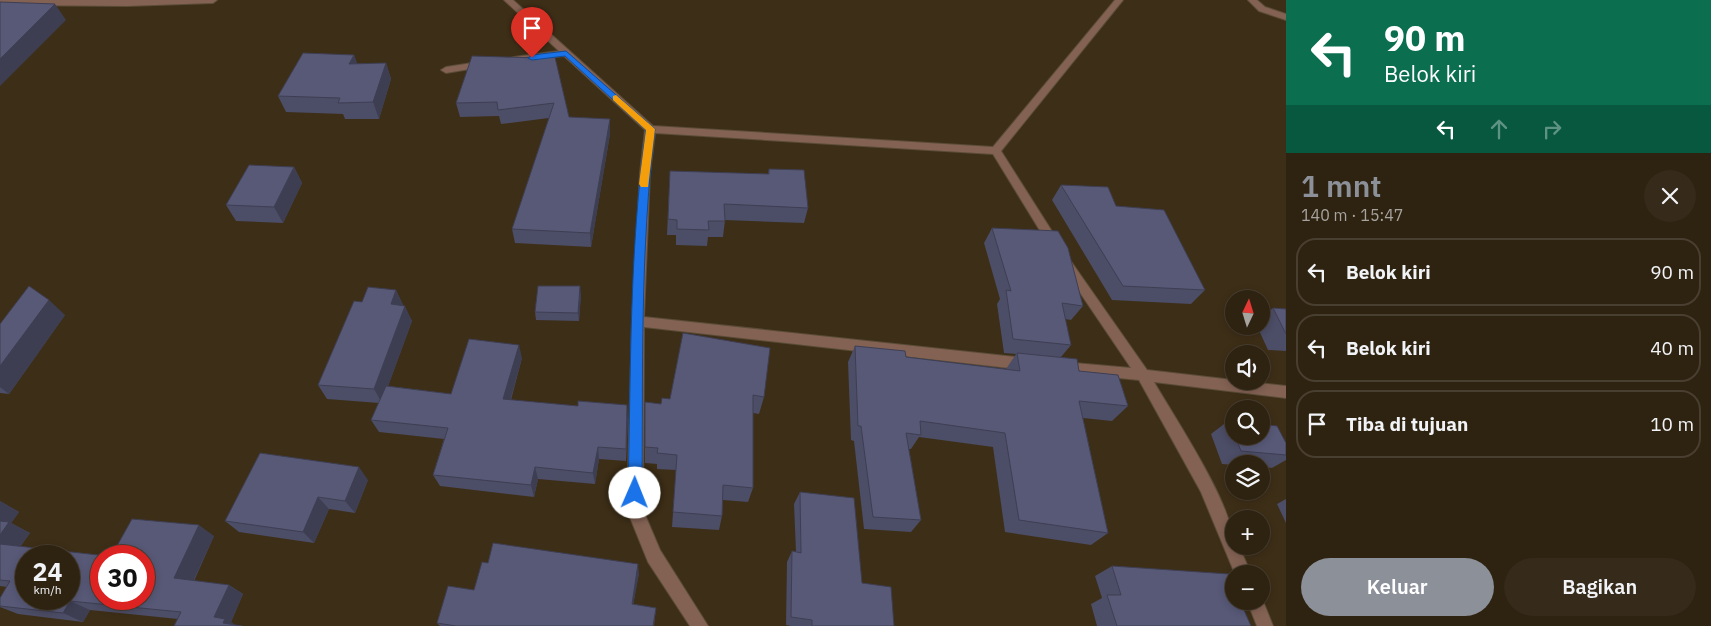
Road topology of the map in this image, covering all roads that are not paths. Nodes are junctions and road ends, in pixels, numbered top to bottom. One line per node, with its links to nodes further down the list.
1 (213, 0): 5 (street)
2 (508, 0): 7 (street)
3 (1119, 0): 10 (street)
4 (1252, 0): 6 (street)
5 (0, 2)
6 (1286, 17)
7 (566, 53): 8 (street); 9 (street)
8 (446, 70)
9 (650, 129): 10 (street); 11 (street)
10 (996, 151): 12 (street)
11 (638, 321): 12 (street); 16 (street)
12 (1143, 374): 13 (street); 14 (street)
13 (1286, 392)
14 (1239, 565)
15 (1259, 610): 17 (street)
16 (700, 626)
17 (1266, 626)

